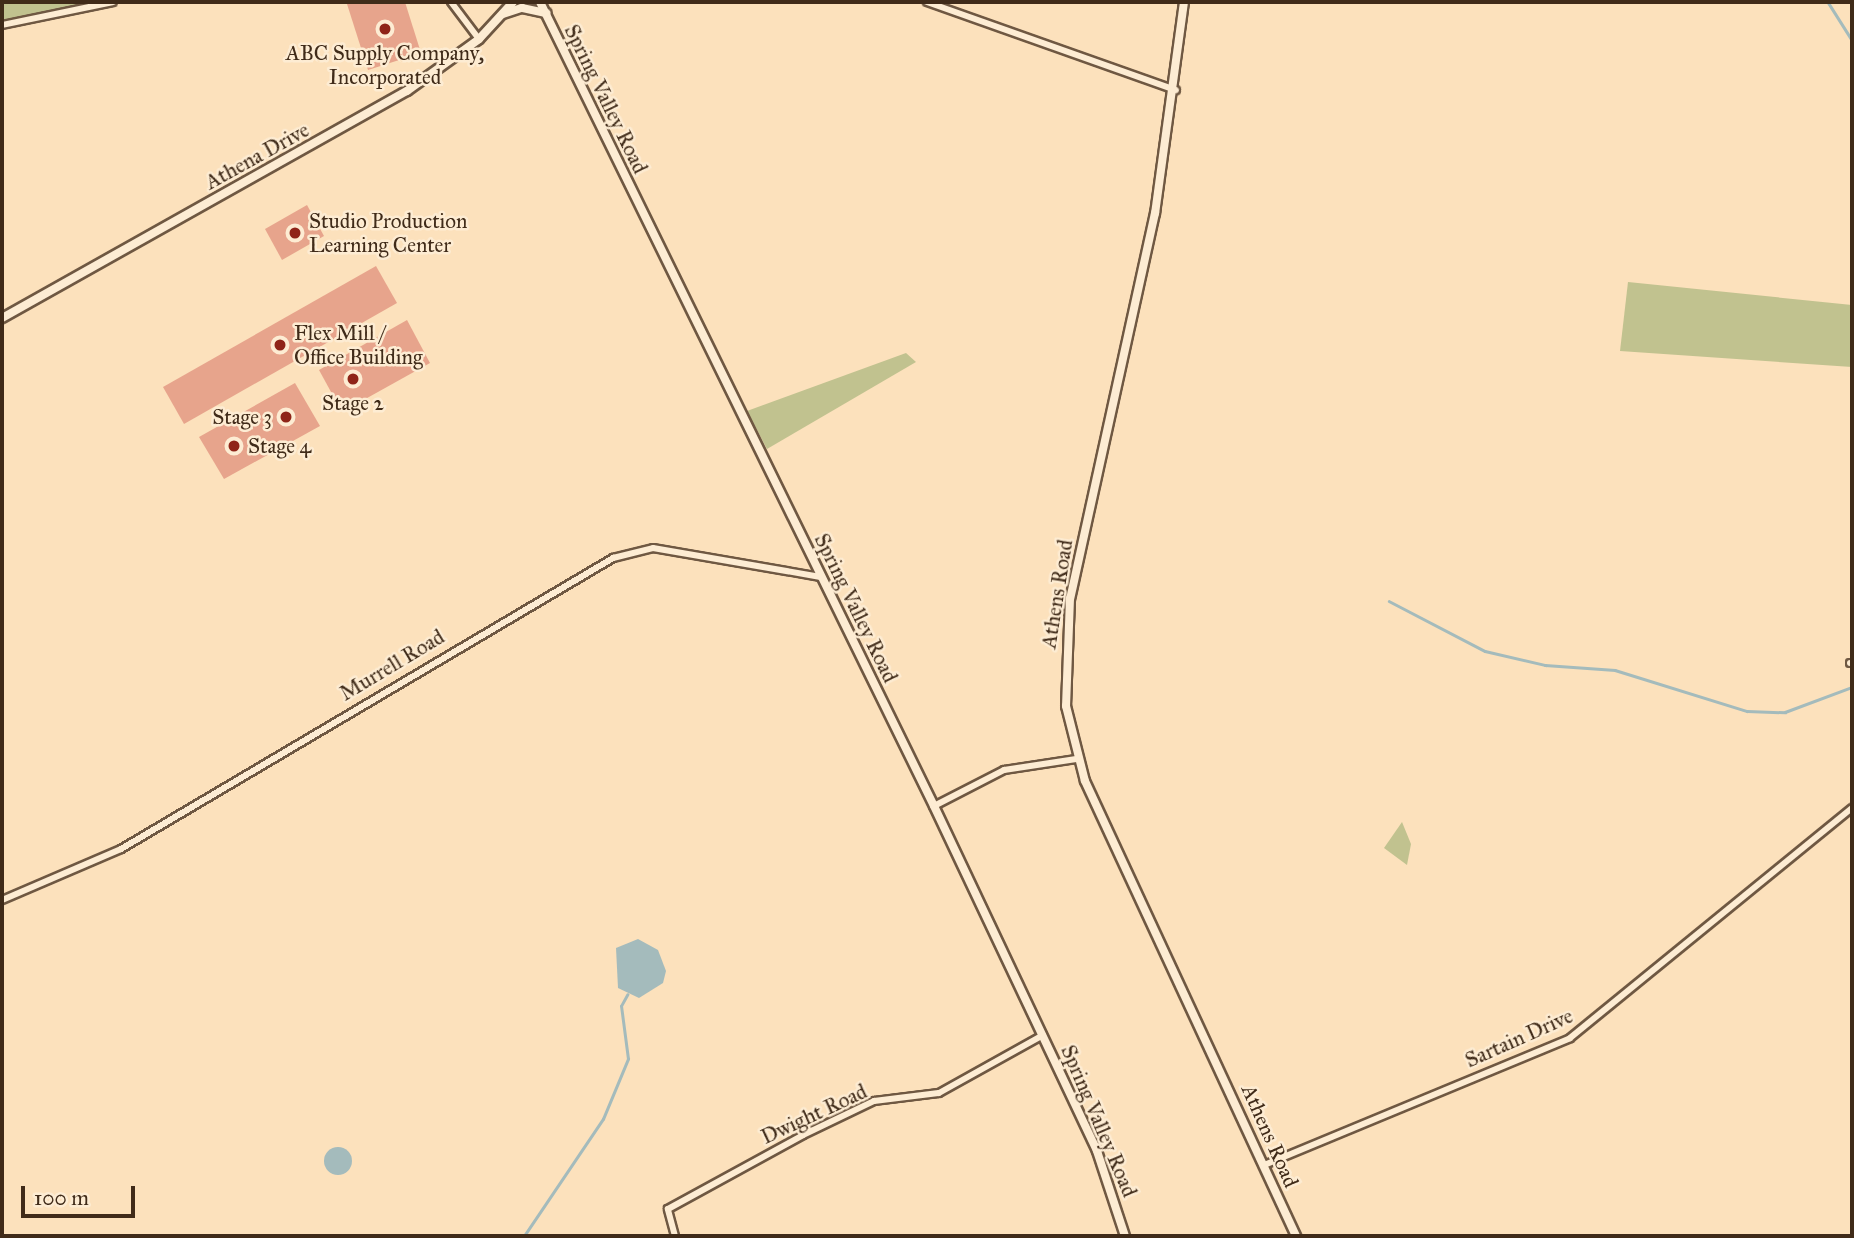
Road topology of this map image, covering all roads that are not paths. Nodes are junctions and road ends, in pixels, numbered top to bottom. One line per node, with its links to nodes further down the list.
1 (113, 2): 9 (street)
2 (451, 2): 10 (street)
3 (513, 2): 8 (street, Athena Drive)
4 (540, 2): 7 (street, Spring Valley Road)
5 (927, 2): 11 (street)
6 (1184, 2): 11 (street, Athens Road)
7 (546, 13): 8 (street); 13 (street, Spring Valley Road)
8 (500, 15): 10 (street, Athena Drive)
9 (2, 26)
10 (479, 38): 12 (street, Athena Drive)
11 (1176, 90): 14 (street, Athens Road)
12 (2, 318)
13 (821, 577): 15 (street, Spring Valley Road); 17 (street, Murrell Road)
14 (1076, 759): 15 (street); 19 (street, Athens Road)
15 (934, 806): 18 (street, Spring Valley Road)
16 (1852, 808): 19 (street, Sartain Drive)
17 (2, 900)
18 (1043, 1035): 20 (street, Dwight Road); 21 (street, Spring Valley Road)
19 (1264, 1165): 22 (street, Athens Road)
20 (675, 1236)
21 (1125, 1236)
22 (1296, 1236)

